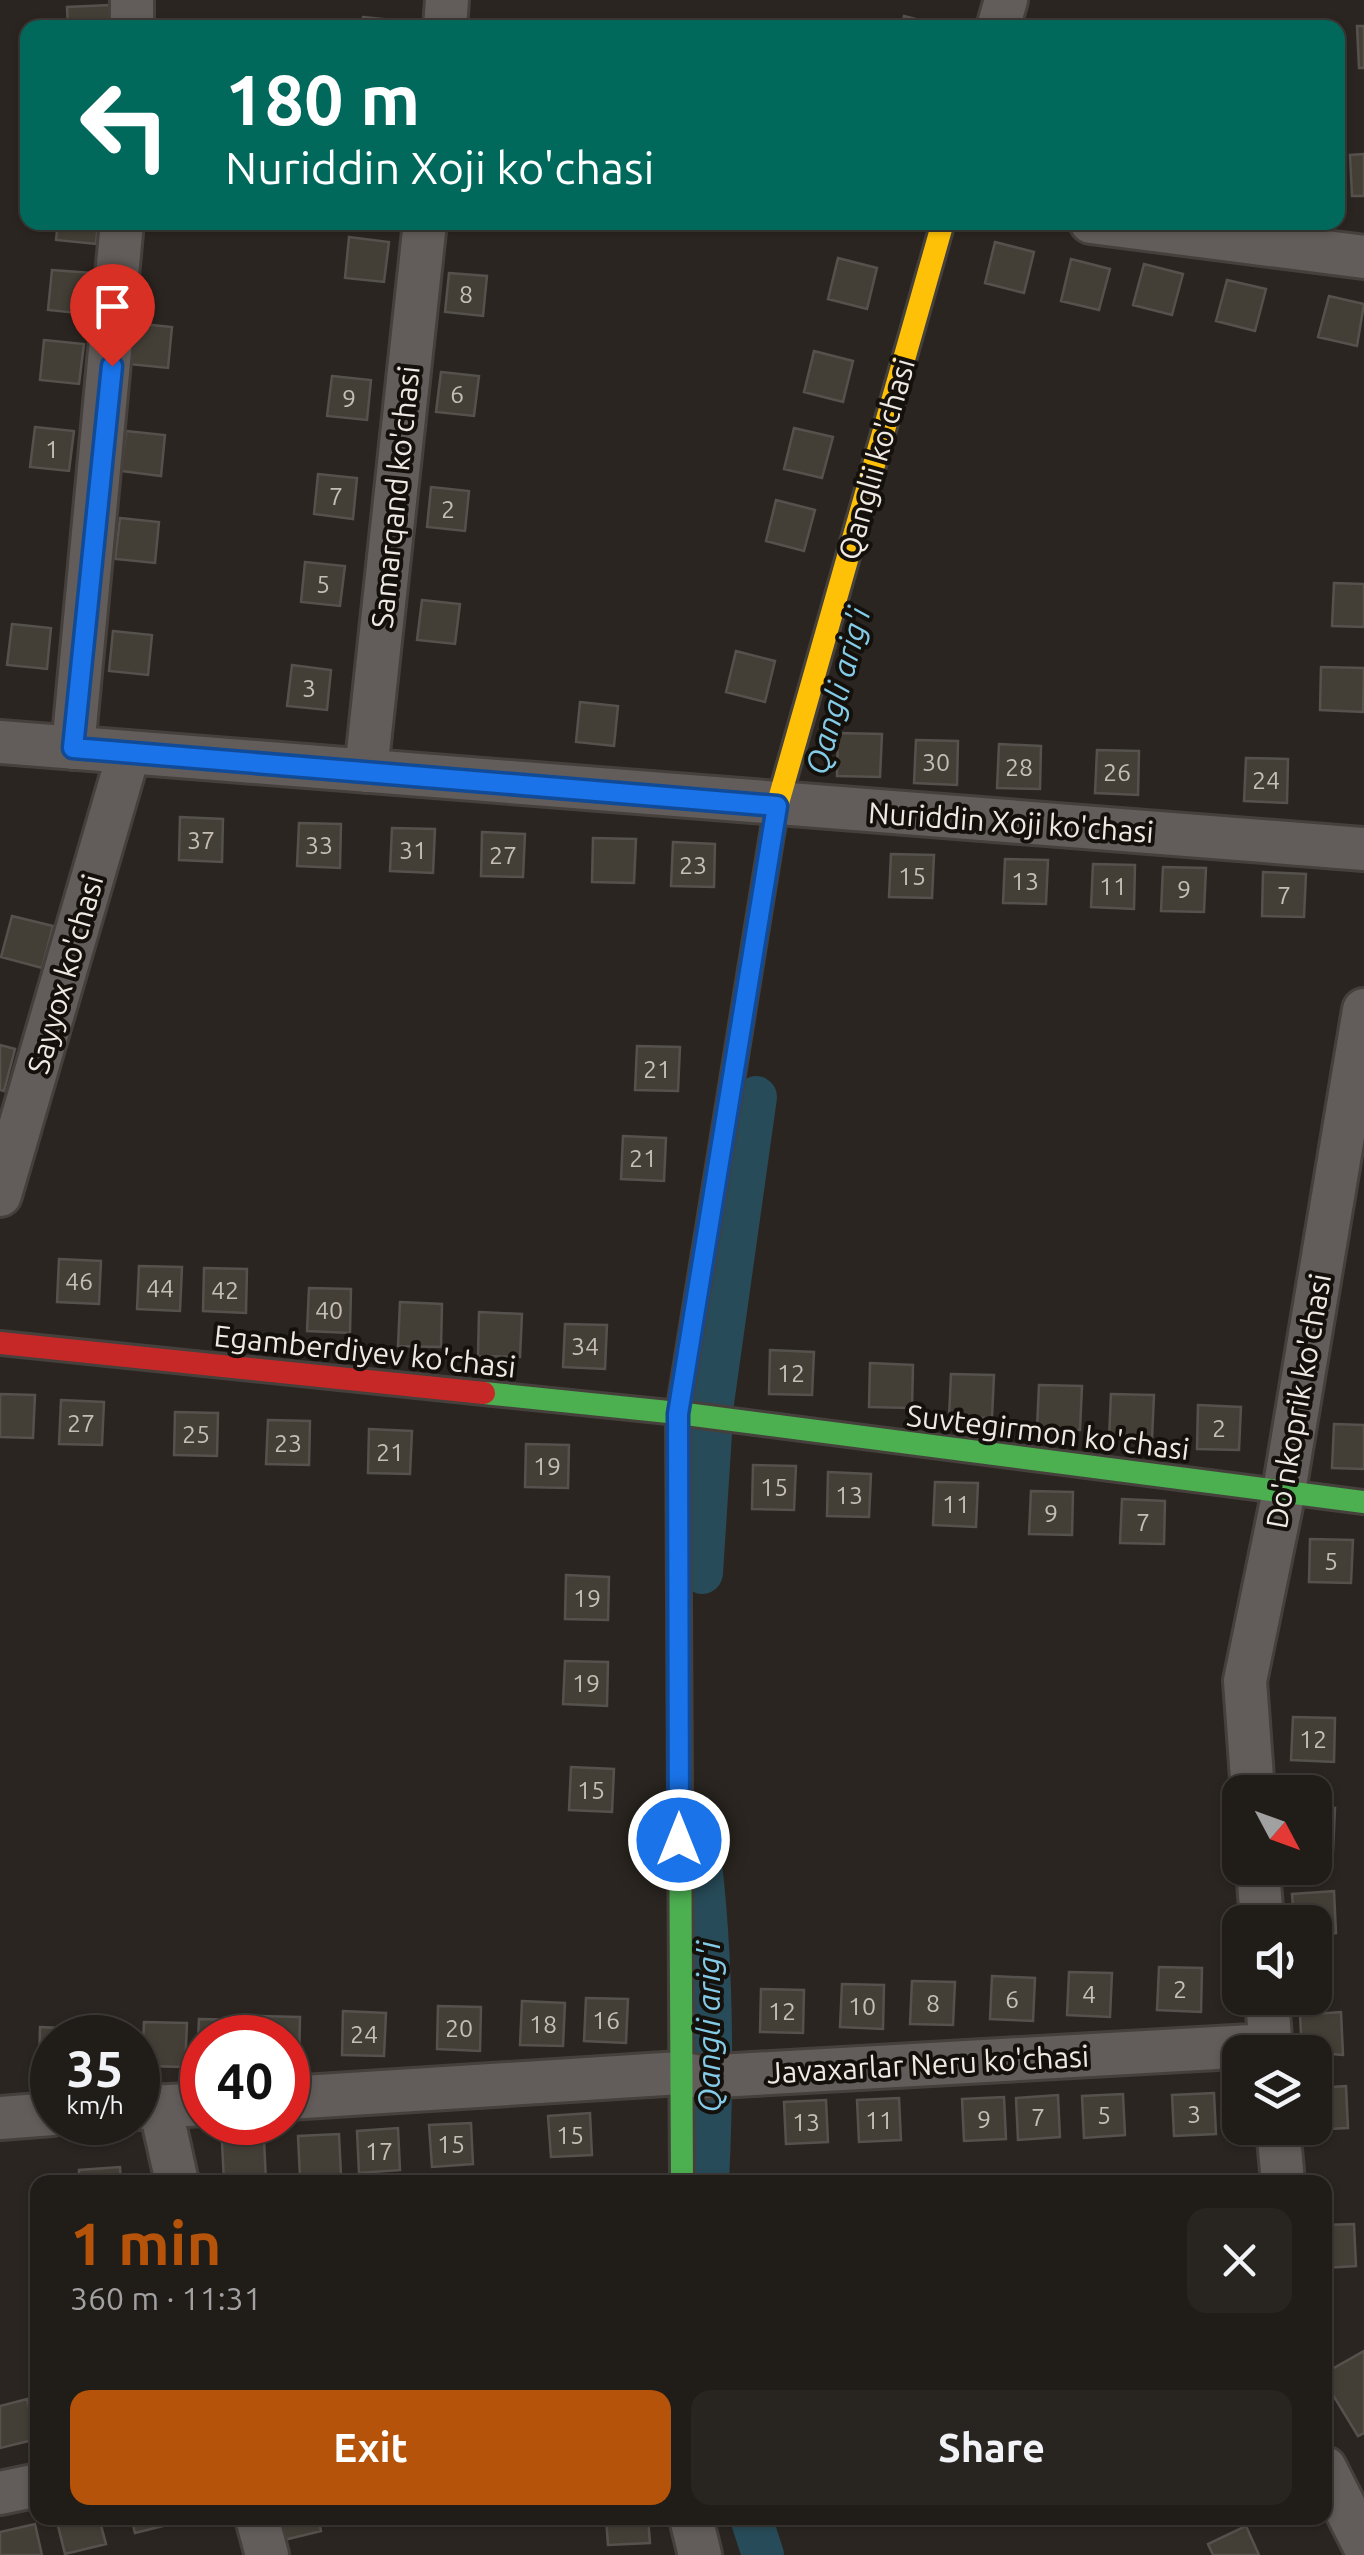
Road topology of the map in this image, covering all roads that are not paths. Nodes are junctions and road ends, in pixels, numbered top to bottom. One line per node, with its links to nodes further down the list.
1 (121, 230): 7 (street)
2 (424, 230): 9 (street, Samarqand ko'chasi)
3 (942, 230): 10 (street, Qanglii ko'chasi)
4 (1153, 230): 5 (street)
5 (1364, 257)
6 (0, 742): 7 (street, Nuriddin Xoji ko'chasi)
7 (73, 748): 8 (street, Nuriddin Xoji ko'chasi)
8 (129, 752): 9 (street, Nuriddin Xoji ko'chasi); 13 (street, Sayyox ko'chasi)
9 (366, 771): 10 (street, Nuriddin Xoji ko'chasi)
10 (799, 807): 11 (street, Nuriddin Xoji ko'chasi); 15 (street, Qanglii ko'chasi)
11 (1364, 849)
12 (1364, 1010): 17 (street, Do'nkoprik ko'chasi)
13 (0, 1195)
14 (0, 1343): 15 (street, Egamberdiyev ko'chasi)
15 (688, 1415): 16 (street, Egamberdiyev ko'chasi); 21 (street, Qanglii ko'chasi)
16 (724, 1422): 17 (street, Suvtegirmon ko'chasi)
17 (1284, 1491): 18 (street, Suvtegirmon ko'chasi); 19 (street, Do'nkoprik ko'chasi)
18 (1364, 1502)
19 (1251, 1775)
20 (1222, 2051): 21 (street, Javaxarlar Neru ko'chasi)
21 (701, 2075): 22 (street, Javaxarlar Neru ko'chasi); 28 (street, Qanglii ko'chasi)
22 (310, 2097)
23 (30, 2116): 24 (street)
24 (0, 2118)
25 (160, 2136): 27 (street)
26 (1280, 2145): 29 (street)
27 (174, 2175)
28 (683, 2175)
29 (1282, 2175)
30 (1332, 2482): 35 (street)
31 (30, 2486): 32 (street)
32 (0, 2492)
33 (259, 2525): 36 (street)
34 (693, 2525): 37 (street)
35 (1364, 2545)
36 (267, 2555)
37 (700, 2555)

